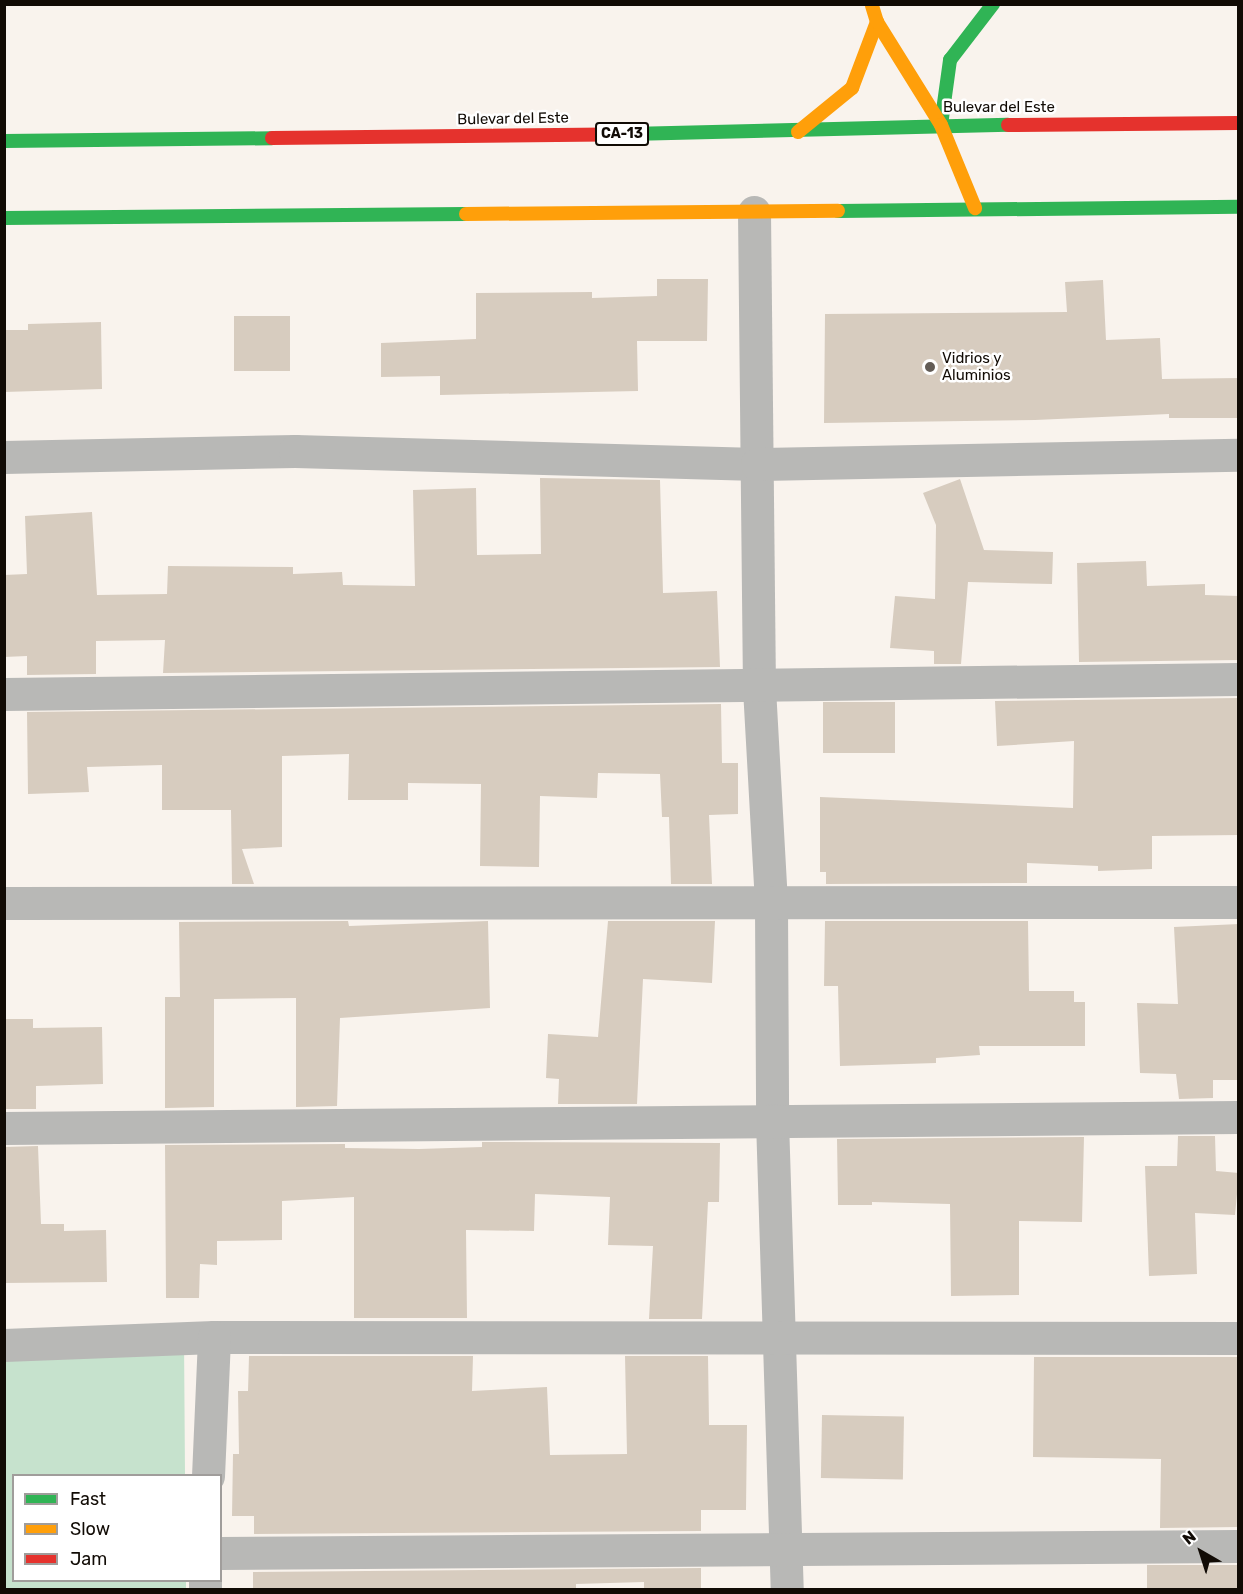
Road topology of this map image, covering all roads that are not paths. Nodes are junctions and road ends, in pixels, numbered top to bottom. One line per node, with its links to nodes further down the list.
1 (872, 4): 3 (highway)
2 (993, 4): 5 (highway)
3 (878, 22): 5 (highway); 6 (highway)
4 (1239, 123): 5 (highway, Bulevar del Este / CA-13)
5 (941, 124): 6 (highway, Bulevar del Este / CA-13); 9 (highway)
6 (798, 132): 7 (highway, Bulevar del Este / CA-13)
7 (4, 141)
8 (1239, 207): 9 (highway)
9 (975, 208): 10 (highway)
10 (754, 212): 11 (highway); 14 (street)
11 (4, 218)
12 (1239, 455): 14 (street)
13 (4, 457): 14 (street)
14 (757, 464): 16 (street)
15 (1239, 679): 16 (street)
16 (759, 687): 17 (street); 20 (street)
17 (4, 694)
18 (1239, 902): 20 (street)
19 (4, 903): 20 (street)
20 (771, 905): 22 (street)
21 (1239, 1117): 22 (street)
22 (772, 1120): 23 (street); 25 (street)
23 (4, 1128)
24 (214, 1337): 25 (street); 27 (street); 28 (street)
25 (779, 1337): 26 (street); 30 (street)
26 (1239, 1338)
27 (4, 1345)
28 (208, 1474)
29 (1239, 1546): 30 (street)
30 (787, 1550): 31 (street); 32 (street)
31 (222, 1553)
32 (787, 1590)

